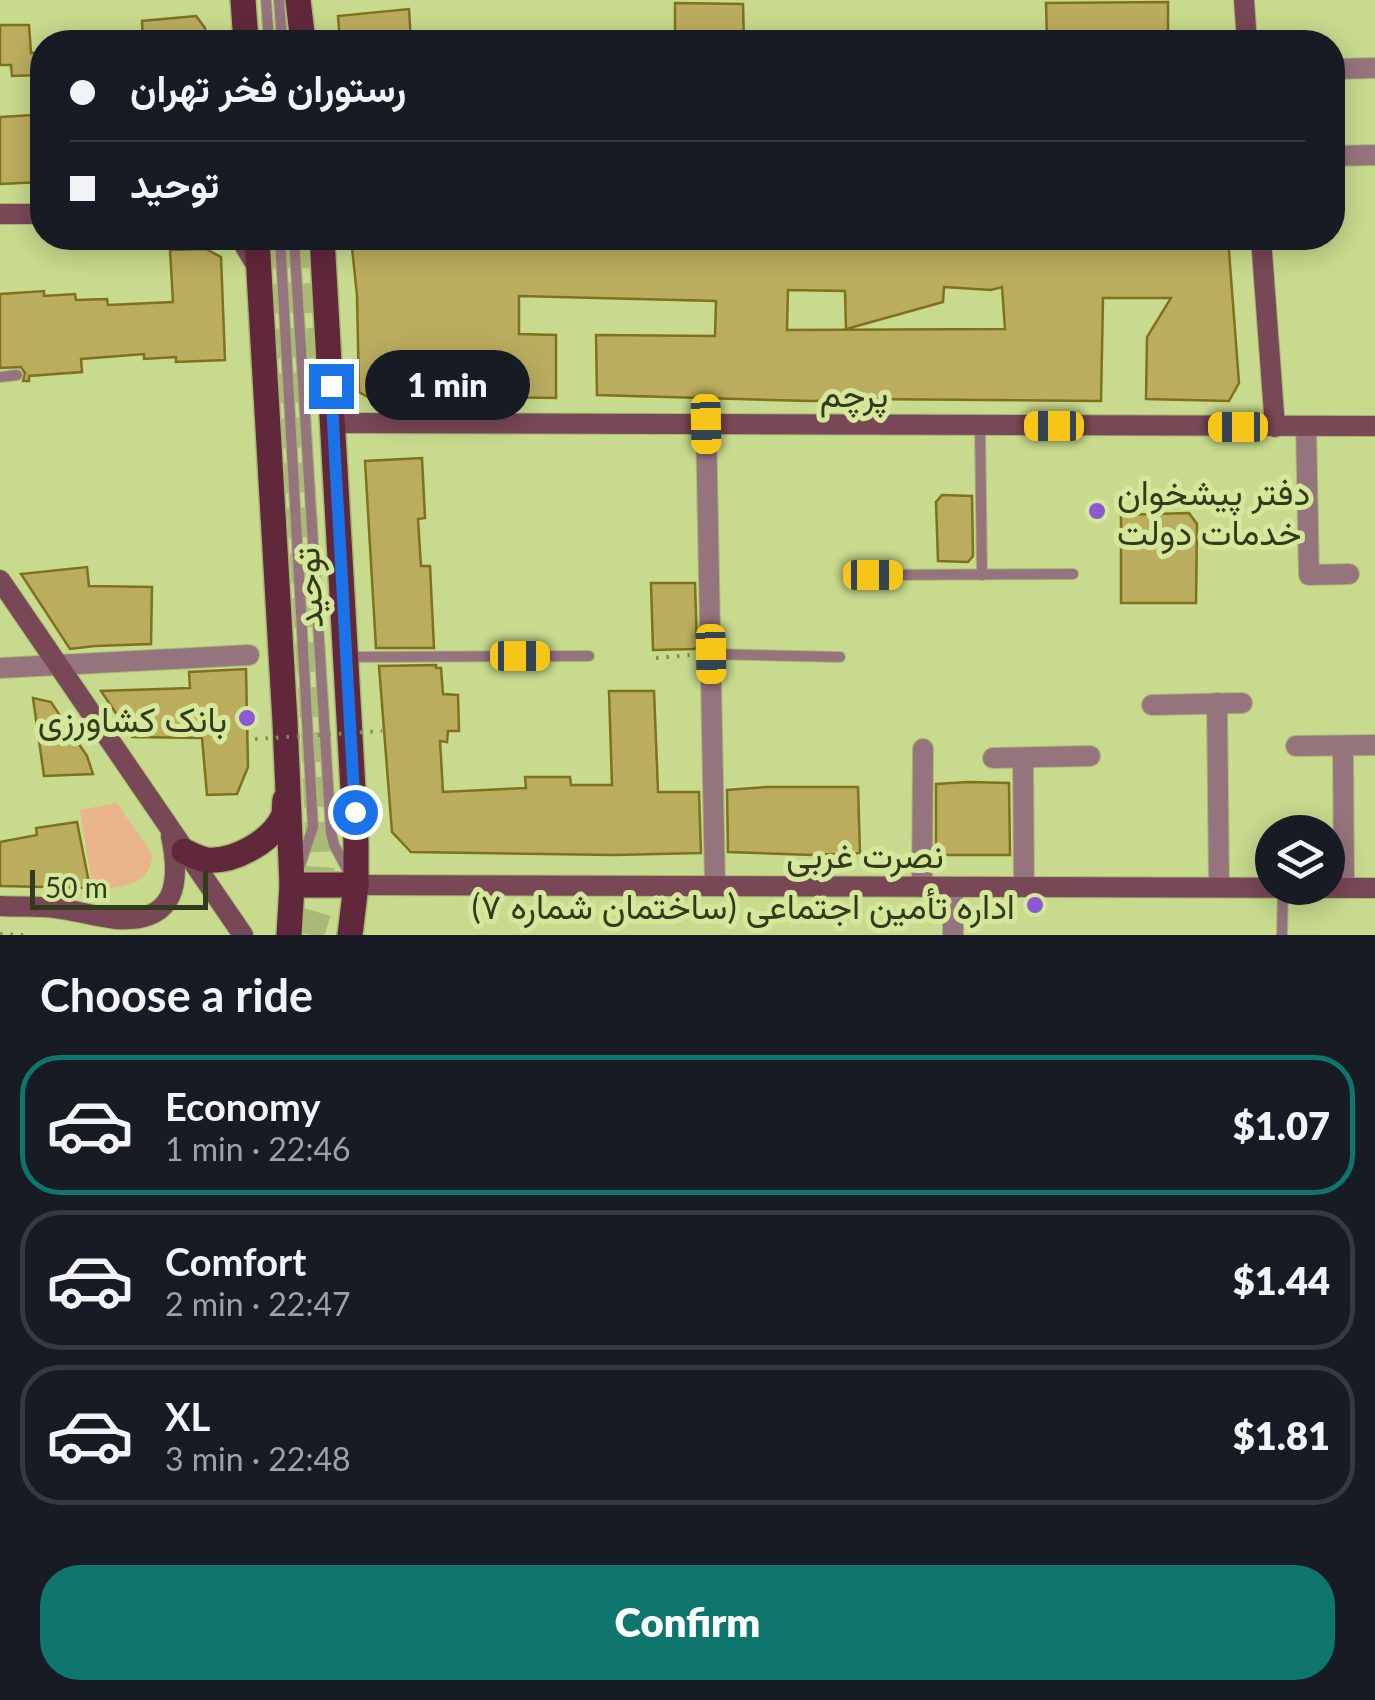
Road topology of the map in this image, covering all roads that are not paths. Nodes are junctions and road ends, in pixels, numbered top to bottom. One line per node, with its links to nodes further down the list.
1 (244, 0): 6 (main road)
2 (266, 0): 7 (lane)
3 (279, 0): 8 (lane)
4 (298, 0): 9 (main road)
5 (1244, 0): 10 (street)
6 (245, 30)
7 (268, 30)
8 (281, 30)
9 (302, 30)
10 (1246, 30)
11 (1375, 68): 12 (street)
12 (1345, 69)
13 (1345, 156): 14 (street)
14 (1375, 156)
15 (0, 214): 16 (street)
16 (30, 214)
17 (247, 250): 23 (street)
18 (258, 250): 23 (main road, توحید)
19 (281, 250): 59 (lane)
20 (295, 250): 58 (lane)
21 (323, 250): 26 (main road, توحید)
22 (1262, 250): 30 (street)
23 (259, 270): 54 (main road, توحید)
24 (16, 375): 25 (lane)
25 (0, 377)
26 (334, 423): 27 (street, پرچم); 40 (main road, توحید)
27 (706, 424): 28 (street, پرچم); 37 (street)
28 (980, 426): 30 (street, پرچم); 35 (lane)
29 (1375, 426): 31 (street, پرچم)
30 (1275, 427): 31 (street, پرچم)
31 (1306, 427): 33 (street)
32 (1074, 574): 35 (lane)
33 (1349, 574)
34 (873, 575): 35 (lane)
35 (982, 575)
36 (0, 580): 42 (street)
37 (711, 654): 41 (lane); 60 (street)
38 (249, 655): 42 (street)
39 (589, 656): 40 (lane)
40 (346, 657): 58 (main road, توحید)
41 (840, 657)
42 (57, 663): 43 (street); 56 (street)
43 (0, 668)
44 (1242, 703): 45 (street)
45 (1217, 704): 46 (street); 64 (street)
46 (1152, 705)
47 (1375, 745): 49 (street)
48 (1296, 746): 49 (street)
49 (1343, 746): 55 (street)
50 (923, 750): 61 (street)
51 (1090, 756): 53 (street)
52 (992, 758): 53 (street)
53 (1023, 758): 63 (street)
54 (286, 790): 57 (main road); 59 (main road, توحید)
55 (1343, 815)
56 (170, 829): 57 (street); 70 (street)
57 (184, 851): 72 (street)
58 (356, 885): 59 (main road); 60 (street, نصرت غربی); 74 (main road, توحید)
59 (292, 886): 73 (main road, توحید)
60 (715, 886): 61 (street, نصرت غربی)
61 (922, 886): 62 (street, نصرت غربی)
62 (953, 887): 63 (street, نصرت غربی); 75 (street)
63 (1024, 887): 64 (street, نصرت غربی)
64 (1219, 888): 65 (street, نصرت غربی)
65 (1255, 888)
66 (1345, 888): 67 (street, نصرت غربی)
67 (1375, 888)
68 (1283, 905): 76 (lane)
69 (0, 906): 70 (street)
70 (55, 908): 71 (street)
71 (116, 935)
72 (243, 935)
73 (289, 935)
74 (350, 935)
75 (953, 935)
76 (1282, 935)

